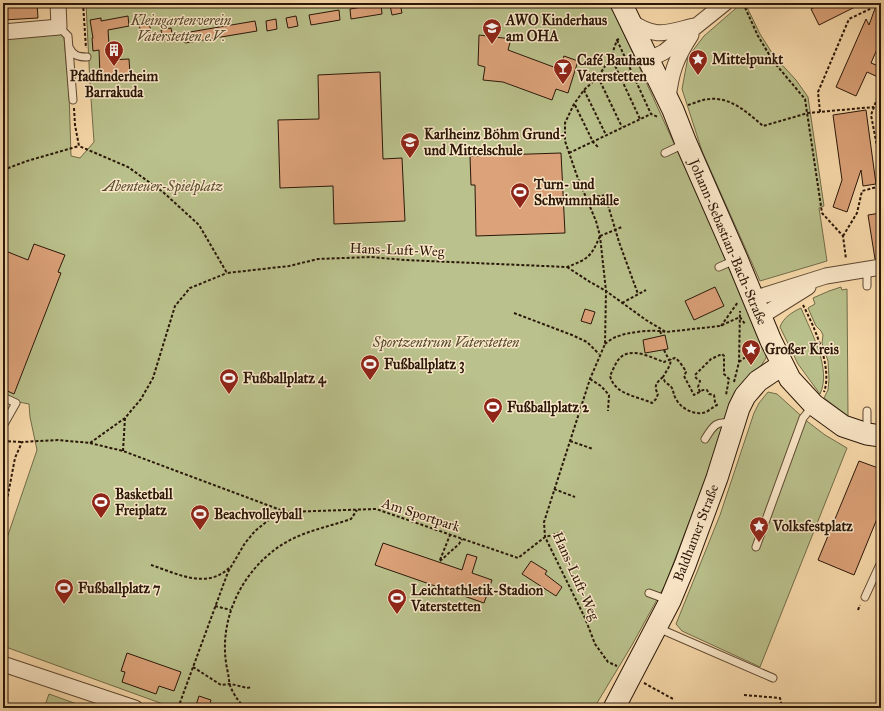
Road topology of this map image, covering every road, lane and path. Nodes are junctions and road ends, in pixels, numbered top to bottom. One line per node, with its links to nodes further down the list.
1 (58, 3): 11 (street)
2 (83, 3): 14 (path)
3 (168, 3): 4 (path)
4 (204, 3): 5 (path)
5 (208, 3)
6 (725, 3): 10 (street)
7 (743, 3): 25 (path)
8 (873, 3): 24 (path)
9 (625, 23): 10 (street); 15 (path, Hans-Luft-Weg); 16 (street, Johann-Sebastian-Bach-Straße); 26 (path)
10 (699, 25): 16 (street); 21 (street)
11 (59, 27): 12 (street); 13 (lane)
12 (3, 32)
13 (69, 47): 14 (lane); 20 (lane)
14 (86, 57)
15 (611, 57): 17 (path, Hans-Luft-Weg); 28 (path)
16 (648, 60): 21 (street, Johann-Sebastian-Bach-Straße)
17 (598, 77): 19 (path, Hans-Luft-Weg); 29 (path)
18 (881, 88): 23 (path)
19 (584, 90): 22 (path, Hans-Luft-Weg); 30 (path)
20 (73, 100): 33 (path)
21 (676, 103): 25 (path); 32 (street, Johann-Sebastian-Bach-Straße)
22 (574, 104): 31 (path); 35 (path, Hans-Luft-Weg)
23 (874, 107): 24 (path); 37 (path)
24 (820, 112): 25 (path)
25 (808, 113): 46 (path)
26 (651, 114): 27 (path); 28 (path)
27 (659, 118)
28 (640, 119): 29 (path)
29 (622, 127): 30 (path)
30 (606, 135): 31 (path)
31 (593, 142): 34 (path); 35 (path)
32 (686, 143): 36 (lane); 58 (street, Johann-Sebastian-Bach-Straße)
33 (79, 146): 38 (path); 50 (path)
34 (598, 147)
35 (569, 153): 42 (path, Hans-Luft-Weg)
36 (665, 153)
37 (881, 167)
38 (3, 170)
39 (881, 186): 46 (path)
40 (612, 194): 41 (path)
41 (606, 195): 42 (path); 44 (path)
42 (587, 198): 45 (path, Hans-Luft-Weg)
43 (622, 227): 44 (path)
44 (615, 229): 45 (path); 55 (path)
45 (600, 236): 48 (path, Hans-Luft-Weg); 54 (path, Hans-Luft-Weg)
46 (843, 236): 47 (path)
47 (846, 258)
48 (567, 267): 50 (path, Hans-Luft-Weg); 54 (path)
49 (874, 268): 51 (street); 52 (lane)
50 (227, 274): 82 (path, Hans-Luft-Weg)
51 (826, 276): 58 (street); 58 (street)
52 (867, 286)
53 (646, 290): 55 (path)
54 (606, 291): 56 (path); 65 (path, Hans-Luft-Weg)
55 (638, 294): 56 (path)
56 (622, 303): 62 (path)
57 (797, 308): 78 (path)
58 (751, 311): 60 (path); 60 (path); 64 (street, Johann-Sebastian-Bach-Straße); 69 (path)
59 (514, 313): 67 (path)
60 (720, 326): 62 (path)
61 (660, 331): 62 (path); 63 (path); 65 (path)
62 (666, 332)
63 (662, 336)
64 (771, 341): 69 (path); 70 (street, Johann-Sebastian-Bach-Straße)
65 (605, 344): 67 (path, Hans-Luft-Weg)
66 (664, 350): 68 (path)
67 (600, 354): 72 (path, Hans-Luft-Weg)
68 (670, 360): 71 (path); 71 (path); 74 (path)
69 (739, 362): 73 (path)
70 (782, 365): 78 (street, Johann-Sebastian-Bach-Straße); 83 (street, Baldhamer Straße)
71 (664, 377): 77 (path)
72 (590, 379): 80 (path); 88 (path, Hans-Luft-Weg)
73 (733, 389)
74 (700, 392): 76 (path); 77 (path)
75 (3, 397): 84 (lane)
76 (725, 402)
77 (717, 404): 79 (path)
78 (814, 405): 85 (street, Johann-Sebastian-Bach-Straße); 102 (lane)
79 (721, 406)
80 (608, 410)
81 (867, 411): 85 (lane)
82 (125, 418): 90 (path, Hans-Luft-Weg); 92 (path)
83 (734, 425): 86 (lane); 110 (street, Baldhamer Straße)
84 (3, 426)
85 (874, 435)
86 (705, 439)
87 (3, 441): 89 (path)
88 (570, 441): 91 (path); 93 (path, Hans-Luft-Weg)
89 (22, 442): 90 (path); 97 (path)
90 (90, 443): 92 (path, Am Sportpark)
91 (593, 449)
92 (123, 451): 96 (path, Am Sportpark)
93 (554, 489): 94 (path); 100 (path, Hans-Luft-Weg)
94 (575, 497)
95 (357, 510): 96 (path, Am Sportpark); 99 (path, Am Sportpark); 112 (path)
96 (286, 512): 105 (path)
97 (3, 521)
98 (564, 532): 100 (path)
99 (450, 535): 101 (path, Am Sportpark); 101 (path)
100 (545, 537): 101 (path, Am Sportpark); 116 (path, Hans-Luft-Weg)
101 (462, 539)
102 (756, 547)
103 (881, 562): 109 (lane)
104 (151, 565): 105 (path)
105 (232, 566): 111 (path)
106 (431, 584): 107 (path)
107 (428, 593)
108 (650, 593): 110 (lane)
109 (865, 597)
110 (670, 601): 113 (street, Baldhamer Straße)
111 (215, 606): 112 (path); 115 (path)
112 (231, 610): 118 (path)
113 (656, 628): 116 (street, Baldhamer Straße); 117 (lane)
114 (3, 664): 122 (street)
115 (193, 667): 118 (path); 123 (path)
116 (637, 678): 121 (path, Hans-Luft-Weg); 125 (street, Baldhamer Straße)
117 (773, 678)
118 (230, 684): 119 (path); 124 (path)
119 (252, 687)
120 (744, 695): 126 (path)
121 (673, 699)
122 (134, 708)
123 (178, 708)
124 (244, 708)
125 (614, 708)
126 (782, 708)

